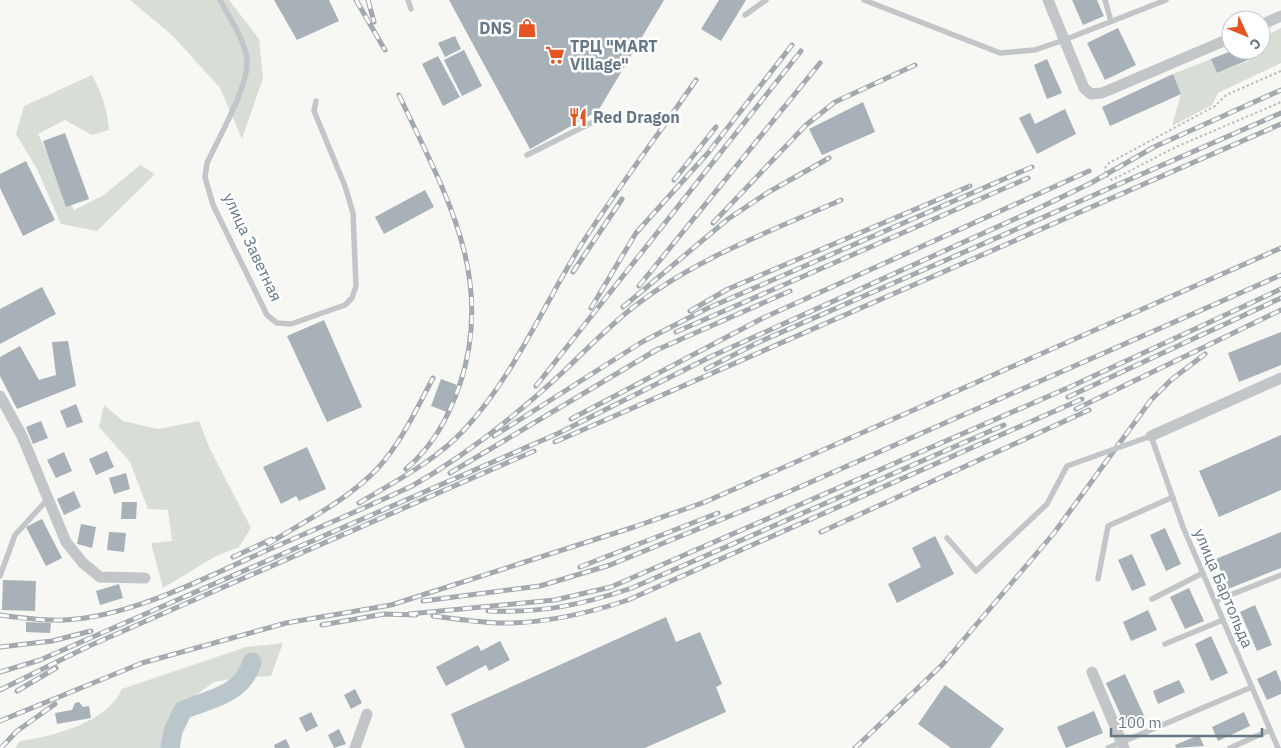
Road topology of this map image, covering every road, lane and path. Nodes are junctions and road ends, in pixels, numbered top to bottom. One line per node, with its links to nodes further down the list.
1 (220, 0): 14 (lane, улица Заветная)
2 (408, 0): 8 (lane)
3 (766, 0): 9 (lane)
4 (864, 0): 11 (lane)
5 (1048, 0): 11 (street)
6 (1105, 0): 10 (lane)
7 (1166, 0): 10 (lane)
8 (411, 9)
9 (745, 15)
10 (1111, 21): 11 (lane)
11 (1064, 40): 12 (street)
12 (1221, 42)
13 (1281, 71): 15 (path)
14 (316, 101)
15 (1281, 102)
16 (605, 116): 17 (lane)
17 (527, 155)
18 (1281, 378): 20 (street)
19 (0, 396): 22 (street)
20 (1151, 436): 21 (lane, улица Бартольда); 23 (lane, bridge)
21 (1173, 497): 24 (lane, улица Бартольда); 28 (lane)
22 (48, 499): 25 (lane); 27 (street)
23 (947, 538)
24 (1203, 573): 29 (lane); 30 (lane, улица Бартольда)
25 (0, 576)
26 (1281, 576): 30 (lane)
27 (145, 578)
28 (1098, 579)
29 (1152, 599)
30 (1215, 601): 31 (lane, улица Бартольда)
31 (1223, 620): 32 (lane); 34 (lane, улица Бартольда)
32 (1165, 644)
33 (1092, 672): 37 (street)
34 (1252, 687): 36 (lane, улица Бартольда); 37 (lane)
35 (367, 714): 38 (street)
36 (1270, 730): 40 (lane); 41 (lane, улица Бартольда)
37 (1123, 745): 39 (lane)
38 (355, 748)
39 (1108, 748)
40 (1230, 748)
41 (1278, 748)

